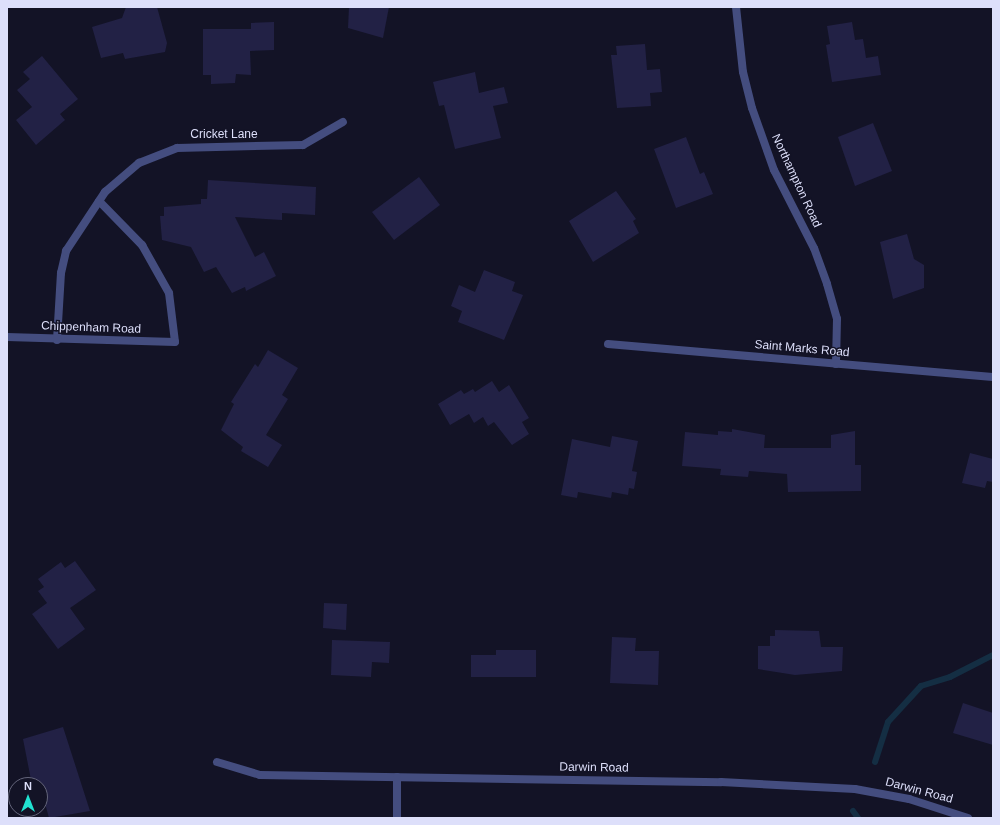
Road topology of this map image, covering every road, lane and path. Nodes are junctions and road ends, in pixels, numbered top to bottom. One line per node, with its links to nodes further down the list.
1 (736, 7): 7 (street, Northampton Road)
2 (343, 122): 3 (street, Cricket Lane)
3 (99, 201): 5 (street, Cricket Lane); 5 (street, Chippenham Road)
4 (7, 337): 5 (street, Chippenham Road)
5 (57, 340)
6 (608, 344): 7 (street, Saint Marks Road)
7 (836, 364): 8 (street, Saint Marks Road)
8 (993, 377)
9 (217, 762): 10 (street, Darwin Road)
10 (397, 777): 11 (street); 12 (street, Darwin Road)
11 (397, 818)
12 (968, 818)

